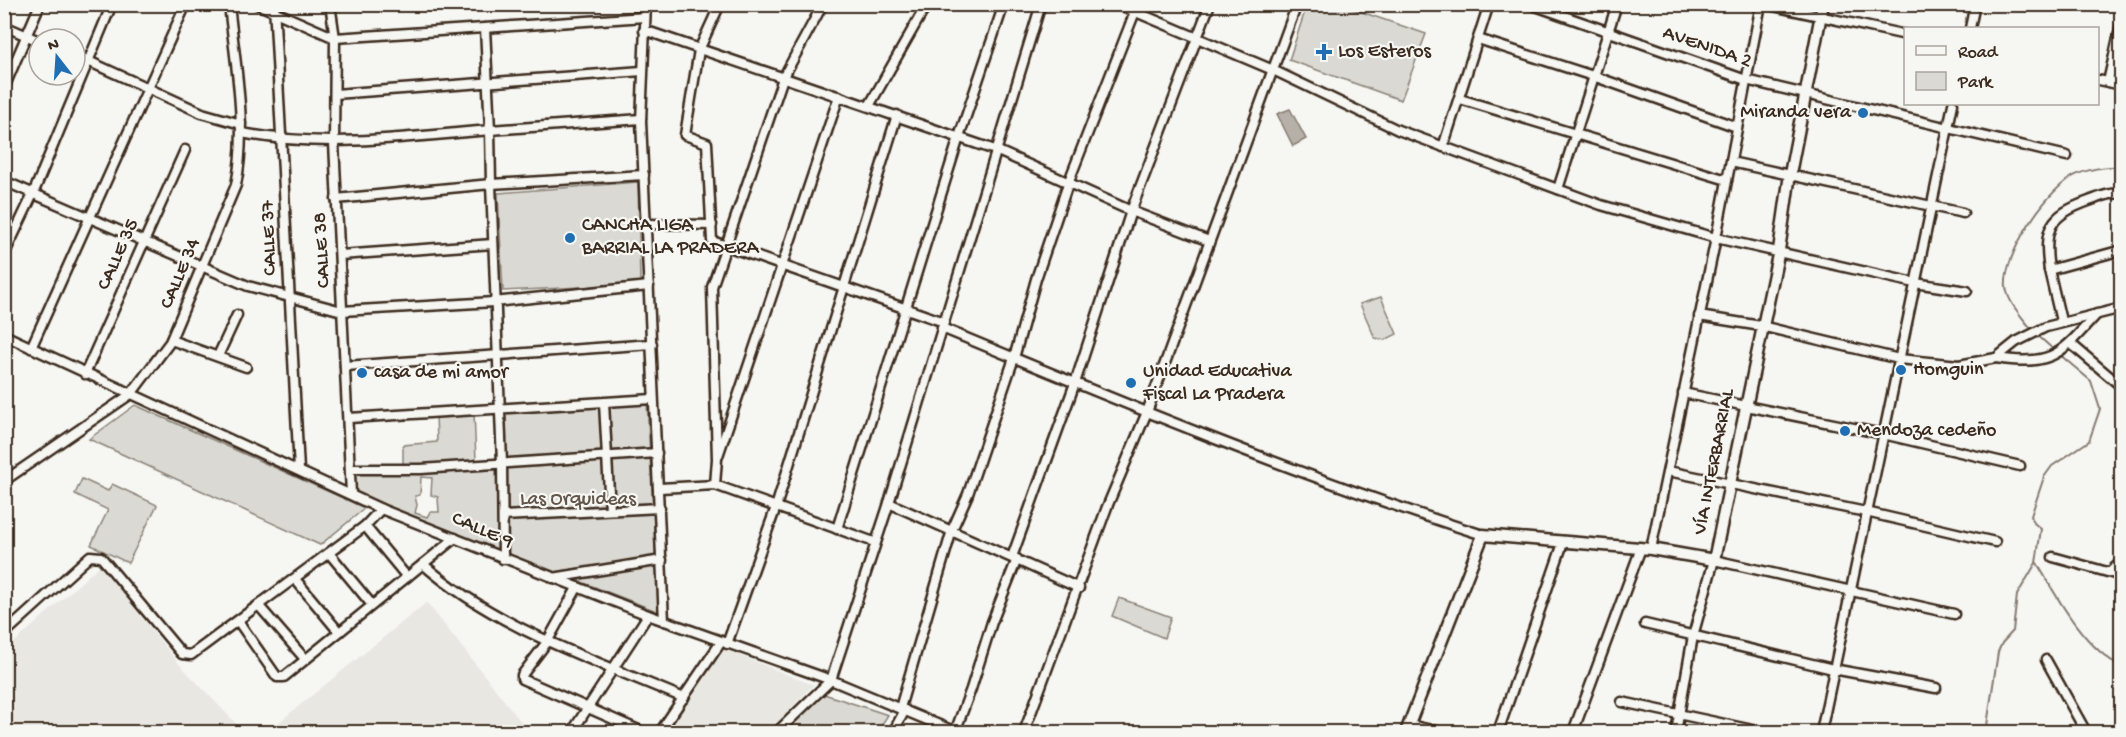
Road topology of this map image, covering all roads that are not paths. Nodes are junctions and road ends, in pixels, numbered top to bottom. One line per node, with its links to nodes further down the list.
1 (40, 4): 33 (street)
2 (112, 4): 38 (street)
3 (186, 4): 49 (street)
4 (229, 4): 60 (street, CALLE 34)
5 (257, 4): 22 (street)
6 (330, 4): 34 (street, CALLE 38)
7 (646, 4): 25 (street)
8 (720, 4): 37 (street)
9 (823, 4): 42 (street)
10 (927, 4): 55 (street)
11 (1004, 4): 63 (street)
12 (1041, 4): 68 (street)
13 (1117, 4): 23 (street)
14 (1210, 4): 35 (street)
15 (1297, 4): 39 (street)
16 (1489, 4): 36 (street)
17 (1530, 4): 31 (street, AVENIDA 2)
18 (1617, 4): 31 (street)
19 (1762, 4): 24 (street); 43 (street)
20 (1824, 4): 24 (main road, VÍA INTERBARRIAL)
21 (1975, 4): 28 (street)
22 (274, 8): 34 (street); 64 (street, CALLE 37)
23 (1137, 9): 35 (street); 75 (street)
24 (1821, 16): 32 (street); 52 (main road, VÍA INTERBARRIAL)
25 (645, 17): 29 (street); 30 (street)
26 (2121, 20): 46 (street)
27 (4, 26): 33 (street)
28 (1970, 27)
29 (485, 28): 34 (street); 45 (street)
30 (644, 30): 37 (street); 40 (street)
31 (1608, 31): 41 (street); 43 (street, AVENIDA 2)
32 (1904, 35)
33 (26, 36): 48 (street)
34 (335, 38): 50 (street, CALLE 38)
35 (1197, 39): 39 (street); 82 (street)
36 (1478, 39): 41 (street); 53 (street)
37 (699, 50): 42 (street); 86 (street)
38 (88, 60): 49 (street); 78 (street)
39 (1273, 70): 66 (street); 89 (street)
40 (642, 71): 45 (street); 57 (street)
41 (1593, 76): 58 (street); 62 (street)
42 (783, 78): 51 (street); 91 (street)
43 (1746, 80): 52 (street, AVENIDA 2); 58 (street)
44 (2099, 80): 46 (street)
45 (487, 82): 50 (street); 61 (street)
46 (2108, 82): 47 (street)
47 (2121, 85)
48 (4, 87)
49 (147, 88): 60 (street); 84 (street)
50 (335, 94): 65 (street, CALLE 38)
51 (839, 96): 55 (street); 97 (street)
52 (1806, 96): 59 (street, AVENIDA 2); 71 (main road, VÍA INTERBARRIAL)
53 (1460, 99): 62 (street); 66 (street)
54 (1953, 105): 59 (street)
55 (869, 106): 56 (street)
56 (897, 115): 63 (street); 101 (street)
57 (641, 119): 61 (street); 72 (street)
58 (1737, 127): 70 (street)
59 (1947, 128): 69 (street, AVENIDA 2); 81 (street)
60 (242, 129): 64 (street); 96 (street, CALLE 34)
61 (490, 130): 65 (street); 76 (street)
62 (1574, 134): 74 (street); 77 (street)
63 (959, 136): 68 (street); 106 (street)
64 (283, 141): 65 (street); 103 (street, CALLE 37)
65 (334, 143): 80 (street, CALLE 38)
66 (1443, 147): 77 (street)
67 (185, 150): 88 (street, CALLE 35)
68 (998, 151): 75 (street); 112 (street)
69 (2067, 156)
70 (1731, 162): 71 (street); 74 (street)
71 (1790, 174): 81 (street); 92 (main road, VÍA INTERBARRIAL)
72 (644, 175): 76 (street); 85 (street)
73 (4, 180): 78 (street)
74 (1727, 180): 87 (street)
75 (1069, 181): 82 (street); 121 (street)
76 (491, 184): 80 (street); 90 (street)
77 (1558, 189): 87 (street)
78 (33, 194): 84 (street); 94 (street)
79 (2121, 194): 98 (street)
80 (336, 199): 95 (street, CALLE 38)
81 (1931, 204): 83 (street); 99 (street)
82 (1131, 211): 89 (street); 127 (street)
83 (1963, 213)
84 (90, 216): 88 (street); 118 (street)
85 (647, 225): 86 (street); 100 (street)
86 (712, 225): 91 (street)
87 (1716, 238): 92 (street); 110 (street)
88 (143, 240): 96 (street); 126 (street, CALLE 35)
89 (1209, 242): 135 (street)
90 (493, 244): 95 (street); 104 (street)
91 (726, 246): 97 (street); 140 (street)
92 (1779, 250): 99 (street); 113 (main road, VÍA INTERBARRIAL)
93 (2121, 250): 98 (street)
94 (4, 255)
95 (340, 255): 107 (street, CALLE 38)
96 (203, 265): 103 (street); 115 (street, CALLE 34)
97 (783, 265): 101 (street); 140 (street)
98 (2049, 270): 111 (street)
99 (1915, 283): 102 (street); 123 (street)
100 (649, 286): 104 (street); 117 (street)
101 (844, 286): 106 (street); 152 (street)
102 (1967, 291)
103 (289, 297): 107 (street); 144 (street, CALLE 37)
104 (494, 302): 107 (street); 120 (street)
105 (2121, 308): 108 (street)
106 (907, 309): 112 (street); 159 (street)
107 (342, 311): 124 (street, CALLE 38)
108 (2098, 313): 111 (street); 116 (street)
109 (237, 315): 119 (street)
110 (1699, 316): 113 (street); 129 (street)
111 (2061, 321): 122 (street)
112 (943, 325): 121 (street); 151 (street)
113 (1761, 326): 123 (street); 133 (main road, VÍA INTERBARRIAL)
114 (4, 335): 118 (street, CALLE 9)
115 (171, 340): 119 (street); 130 (street, CALLE 34)
116 (2070, 343): 122 (street); 128 (street)
117 (652, 344): 120 (street); 131 (street)
118 (31, 348): 126 (street, CALLE 9)
119 (218, 356): 125 (street)
120 (497, 356): 124 (street); 134 (street)
121 (1014, 358): 127 (street); 160 (street)
122 (1996, 358): 123 (street)
123 (1899, 359): 137 (street)
124 (345, 366): 136 (street, CALLE 38)
125 (246, 367)
126 (85, 374): 130 (street, CALLE 9)
127 (1075, 383): 135 (street); 169 (street)
128 (2121, 387)
129 (1683, 393): 133 (street); 145 (street)
130 (131, 394): 144 (street, CALLE 9); 146 (street, CALLE 34)
131 (653, 399): 132 (street); 138 (street)
132 (604, 403): 134 (street); 139 (street)
133 (1744, 407): 137 (street); 147 (main road, VÍA INTERBARRIAL)
134 (498, 410): 136 (street); 141 (street)
135 (1147, 412): 161 (street); 181 (street)
136 (349, 418): 143 (street, CALLE 38)
137 (1883, 434): 142 (street); 156 (street)
138 (657, 453): 139 (street); 149 (street)
139 (607, 456): 141 (street); 155 (street)
140 (717, 459): 148 (street)
141 (502, 463): 143 (street); 157 (street)
142 (2020, 466)
143 (350, 469): 150 (street, CALLE 38)
144 (299, 470): 150 (street, CALLE 9)
145 (1668, 471): 147 (street); 166 (street)
146 (4, 481)
147 (1730, 483): 156 (street); 172 (main road, VÍA INTERBARRIAL)
148 (715, 484): 149 (street); 152 (street)
149 (660, 488): 153 (street)
150 (351, 494): 154 (street, CALLE 9)
151 (889, 503): 160 (street); 163 (street)
152 (776, 507): 159 (street); 194 (street)
153 (660, 508): 155 (street); 171 (street)
154 (381, 509): 158 (street); 162 (street, CALLE 9)
155 (610, 510): 157 (street)
156 (1866, 512): 164 (street); 182 (street)
157 (503, 516): 170 (street)
158 (365, 525): 167 (street); 177 (street)
159 (837, 529): 163 (street)
160 (952, 530): 169 (street); 204 (street)
161 (1483, 535): 165 (main road, VÍA INTERBARRIAL); 206 (main road)
162 (455, 538): 170 (street, CALLE 9); 174 (street)
163 (874, 542): 199 (street)
164 (1995, 542)
165 (1563, 543): 166 (main road, VÍA INTERBARRIAL); 215 (street)
166 (1646, 549): 172 (main road, VÍA INTERBARRIAL); 216 (street)
167 (329, 553): 179 (street); 183 (street)
168 (2053, 557): 175 (street)
169 (1015, 558): 181 (street); 212 (street)
170 (503, 559): 178 (street, CALLE 9)
171 (662, 560): 178 (street); 188 (street)
172 (1714, 560): 182 (street); 192 (street)
173 (2121, 561): 175 (street)
174 (423, 564): 177 (street); 193 (street)
175 (2110, 572): 176 (street)
176 (2121, 576)
177 (407, 577): 183 (street)
178 (552, 578): 180 (street, CALLE 9)
179 (295, 579): 184 (street); 190 (street)
180 (577, 588): 186 (street, CALLE 9); 193 (street)
181 (1079, 588): 213 (street)
182 (1850, 590): 185 (street); 198 (street)
183 (372, 605): 190 (street)
184 (259, 606): 187 (street); 195 (street)
185 (1954, 614)
186 (648, 615): 188 (street, CALLE 9); 197 (street)
187 (238, 621): 191 (street); 195 (street)
188 (664, 621): 194 (street, CALLE 9)
189 (1644, 624): 192 (street)
190 (339, 632): 195 (street)
191 (4, 634)
192 (1693, 636): 198 (street); 205 (street)
193 (547, 642): 197 (street); 203 (street)
194 (724, 643): 199 (street, CALLE 9); 201 (street)
195 (305, 659)
196 (2046, 660): 220 (street)
197 (614, 668): 201 (street); 203 (street)
198 (1833, 669): 200 (street); 219 (street)
199 (831, 680): 204 (street, CALLE 9); 210 (street)
200 (1936, 688)
201 (684, 698): 209 (street)
202 (1622, 702): 205 (street)
203 (587, 708): 207 (street); 208 (street)
204 (903, 709): 211 (street); 212 (street, CALLE 9)
205 (1679, 714): 217 (street); 218 (street)
206 (1408, 728): 214 (street)
207 (572, 732)
208 (644, 732)
209 (660, 732)
210 (777, 732)
211 (893, 732)
212 (955, 732)
213 (1024, 732)
214 (1441, 732)
215 (1498, 732)
216 (1573, 732)
217 (1676, 732)
218 (1762, 732)
219 (1821, 732)
220 (2086, 732)

